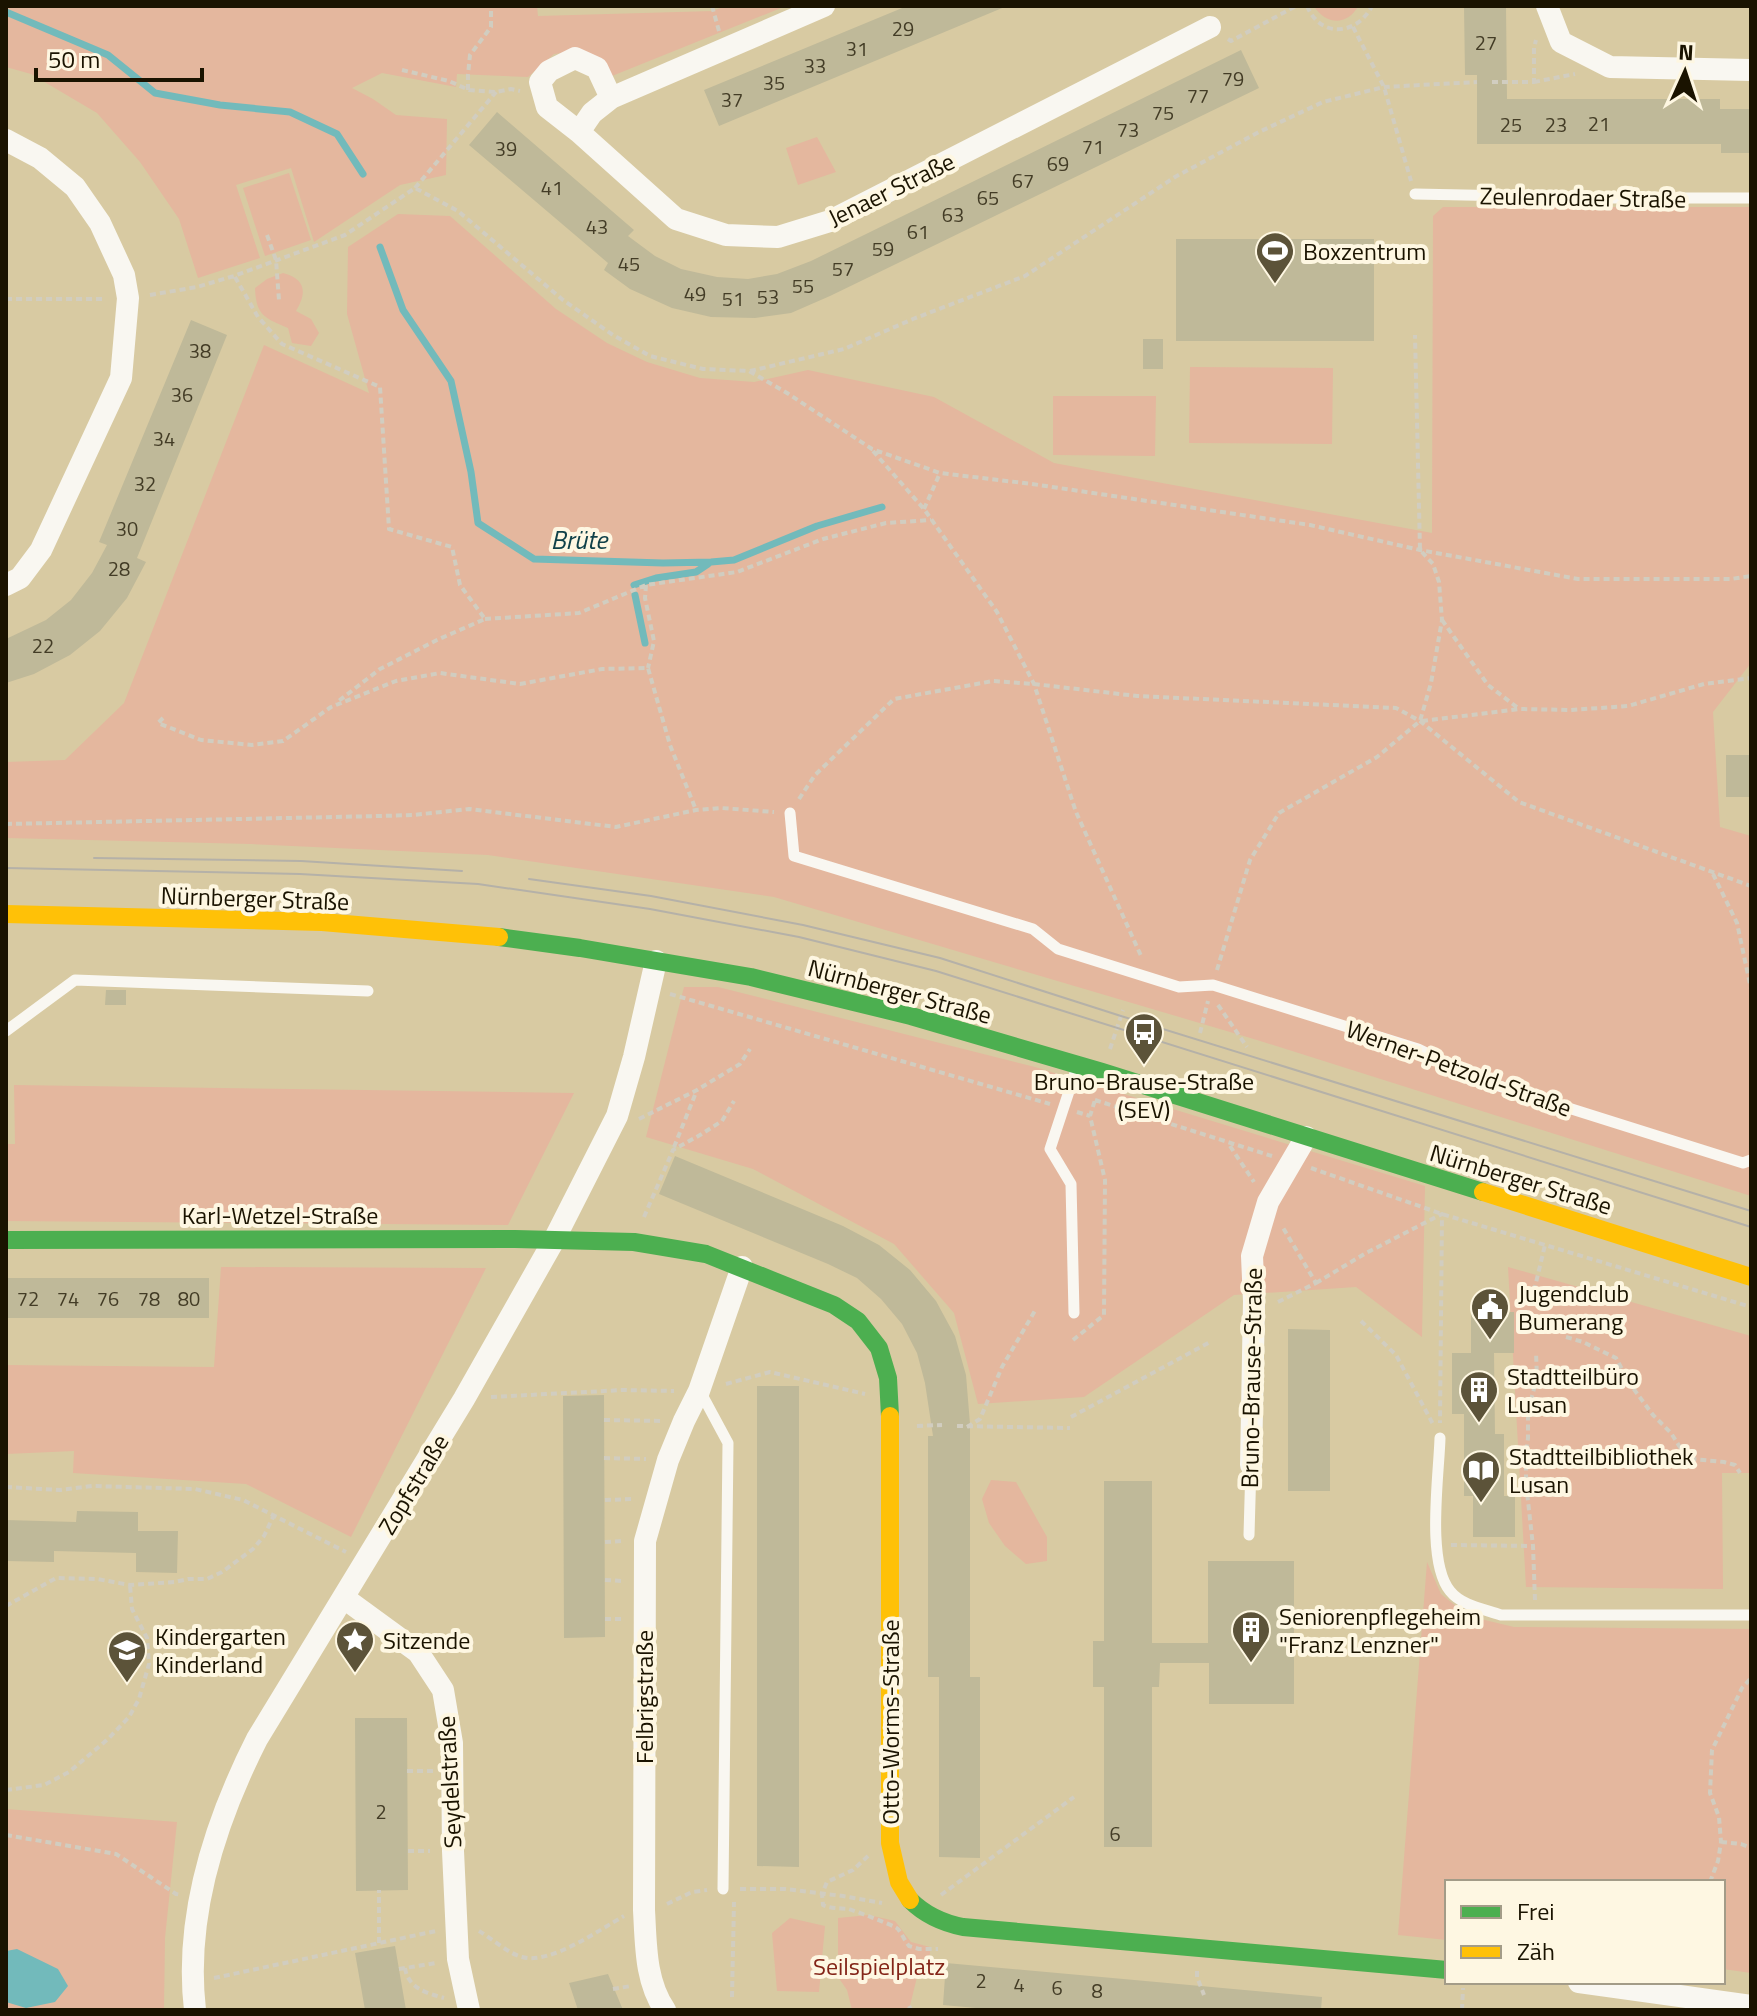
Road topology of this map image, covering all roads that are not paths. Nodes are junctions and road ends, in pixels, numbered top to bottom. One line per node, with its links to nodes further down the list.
1 (824, 6): 5 (street)
2 (1547, 6): 4 (street)
3 (1210, 27): 6 (street, Jenaer Straße)
4 (1751, 70)
5 (611, 98): 6 (street); 6 (street, Jenaer Straße)
6 (579, 132)
7 (6, 140): 10 (street)
8 (1415, 194): 9 (lane, Zeulenrodaer Straße)
9 (1751, 198)
10 (6, 585)
11 (790, 813): 18 (lane, Werner-Petzold-Straße)
12 (6, 914): 13 (street, Nürnberger Straße)
13 (656, 961): 16 (street, Nürnberger Straße); 20 (street, Zopfstraße)
14 (368, 991): 15 (lane)
15 (6, 1031)
16 (1078, 1064): 17 (street, Nürnberger Straße); 23 (lane)
17 (1306, 1137): 22 (street, Nürnberger Straße); 26 (street, Bruno-Brause-Straße)
18 (1751, 1160)
19 (6, 1240): 20 (street, Karl-Wetzel-Straße)
20 (554, 1240): 21 (street, Otto-Worms-Straße); 28 (street, Zopfstraße)
21 (742, 1267): 24 (street, Felbrigstraße); 31 (street, Otto-Worms-Straße)
22 (1751, 1277)
23 (1074, 1313)
24 (699, 1391): 30 (lane); 36 (street, Felbrigstraße)
25 (1440, 1438): 29 (lane)
26 (1251, 1465): 27 (lane, Bruno-Brause-Straße)
27 (1249, 1535)
28 (344, 1598): 33 (street, Seydelstraße); 35 (street, Zopfstraße)
29 (1751, 1615)
30 (723, 1889)
31 (1445, 1970)
32 (1593, 1984): 34 (street)
33 (467, 2003)
34 (1751, 2006)
35 (195, 2010)
36 (665, 2010)

